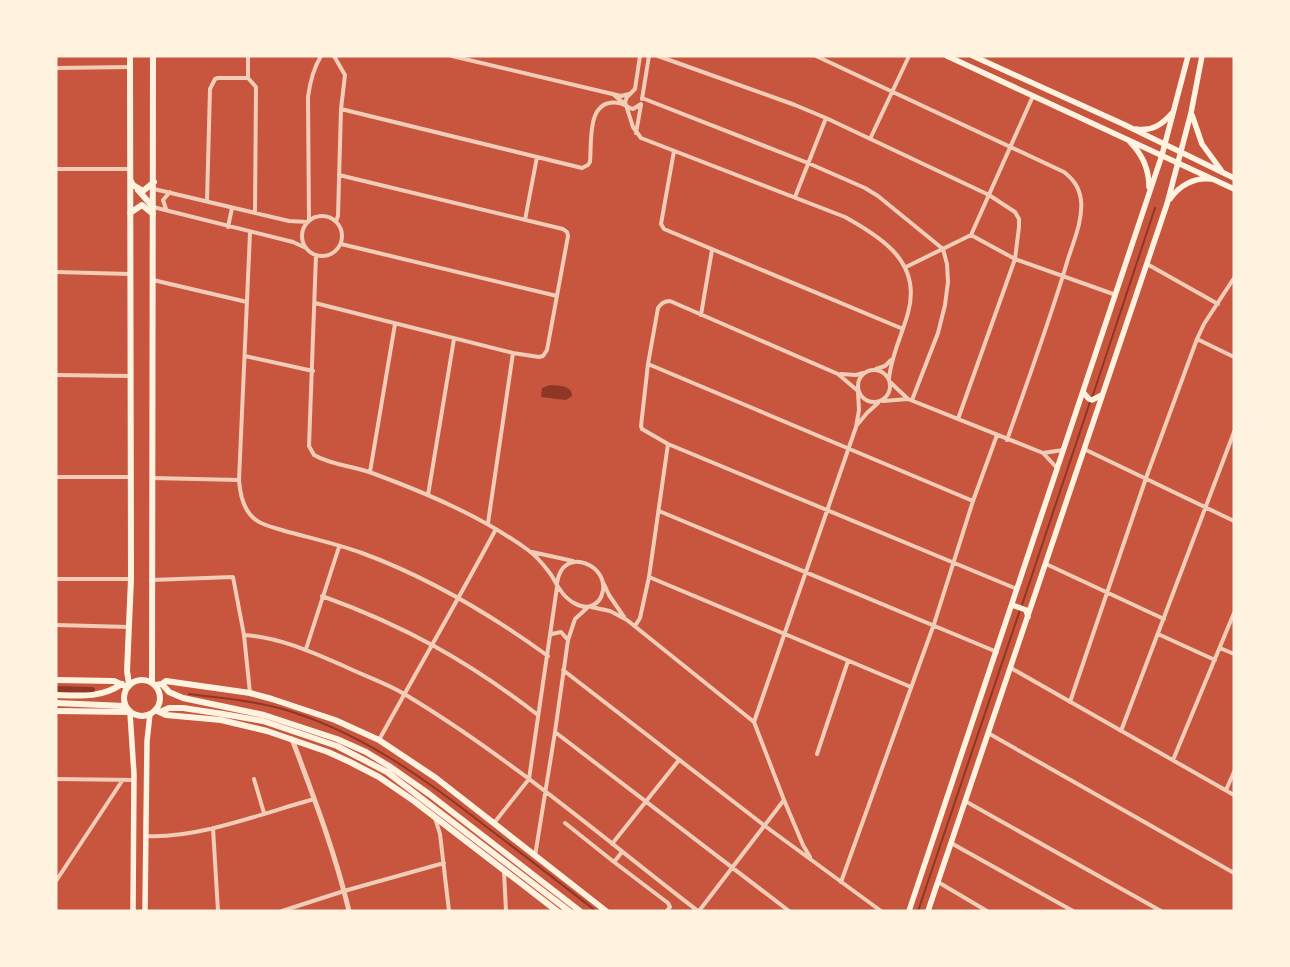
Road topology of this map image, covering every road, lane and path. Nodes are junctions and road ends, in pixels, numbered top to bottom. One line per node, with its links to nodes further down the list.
1 (130, 56): 17 (main road)
2 (153, 56): 51 (main road)
3 (248, 56): 19 (street)
4 (322, 56): 69 (street)
5 (334, 56): 29 (street)
6 (452, 56): 16 (street)
7 (640, 56): 22 (street)
8 (649, 56): 24 (street)
9 (658, 56): 31 (street)
10 (816, 56): 20 (street)
11 (909, 56): 20 (street)
12 (947, 56): 23 (main road)
13 (973, 56): 32 (main road)
14 (1188, 56): 26 (main road)
15 (1202, 56): 30 (main road)
16 (462, 57): 21 (street)
17 (130, 67): 18 (street); 44 (main road)
18 (56, 68)
19 (248, 78): 60 (street); 67 (street)
20 (893, 91): 35 (street); 37 (street)
21 (611, 93): 22 (street); 25 (street); 28 (street)
22 (631, 93): 28 (street)
23 (1033, 96): 34 (main road); 37 (street)
24 (642, 98): 27 (street); 43 (street)
25 (613, 103): 28 (street); 41 (street)
26 (1176, 103): 32 (main road); 36 (main road)
27 (641, 104): 28 (street); 33 (street)
28 (626, 105): 33 (street)
29 (341, 109): 41 (street); 47 (street)
30 (1191, 112): 39 (main road); 46 (main road)
31 (826, 118): 35 (street); 43 (street)
32 (1131, 128): 36 (main road)
33 (636, 133): 38 (street)
34 (1126, 138): 40 (main road); 56 (main road)
35 (870, 139): 57 (street)
36 (1165, 144): 39 (main road); 40 (main road)
37 (1011, 146): 57 (street); 84 (street)
38 (674, 150): 58 (street); 77 (street)
39 (1181, 152): 42 (main road); 46 (main road)
40 (1162, 155): 42 (main road); 56 (main road)
41 (537, 157): 68 (street)
42 (1179, 162): 50 (main road); 61 (main road)
43 (808, 163): 58 (street); 76 (street)
44 (130, 168): 45 (street); 49 (main road)
45 (56, 169)
46 (1222, 172): 48 (main road)
47 (340, 175): 68 (street); 70 (street)
48 (1234, 178)
49 (130, 180): 53 (main road); 66 (main road)
50 (1218, 180): 52 (main road); 61 (main road)
51 (154, 182): 53 (main road); 54 (main road)
52 (1234, 188)
53 (138, 189): 59 (main road)
54 (154, 189): 55 (street); 59 (main road); 65 (main road)
55 (170, 192): 60 (street); 64 (street)
56 (1150, 192): 87 (main road)
57 (988, 196): 73 (street); 79 (street)
58 (795, 197): 81 (street)
59 (146, 198): 62 (main road); 65 (main road)
60 (207, 201): 63 (street)
61 (1166, 204): 80 (main road)
62 (138, 207): 65 (main road); 66 (main road)
63 (232, 208): 67 (street); 71 (street)
64 (167, 210): 65 (street); 71 (street)
65 (153, 211): 86 (main road)
66 (130, 213): 83 (main road)
67 (255, 213): 69 (street)
68 (525, 220): 88 (street)
69 (308, 221): 70 (street); 75 (street)
70 (336, 221): 74 (street)
71 (228, 227): 72 (street)
72 (250, 233): 75 (street); 89 (street)
73 (971, 235): 76 (street); 79 (street)
74 (341, 244): 78 (street); 88 (street)
75 (306, 248): 78 (street)
76 (943, 249): 81 (street); 112 (street)
77 (712, 250): 92 (street); 94 (street)
78 (316, 255): 90 (street)
79 (1015, 259): 84 (street); 116 (street)
80 (1147, 264): 91 (street); 111 (main road)
81 (906, 267): 94 (street)
82 (56, 272): 83 (street)
83 (130, 274): 107 (main road)
84 (1063, 277): 87 (street); 120 (street)
85 (1234, 278): 91 (street)
86 (154, 280): 89 (street); 130 (main road)
87 (1116, 295): 110 (main road)
88 (557, 296): 97 (street)
89 (247, 302): 98 (street)
90 (315, 303): 93 (street); 103 (street)
91 (1218, 304): 96 (street)
92 (701, 315): 101 (street); 105 (street)
93 (395, 324): 95 (street); 127 (street)
94 (903, 329): 99 (street)
95 (454, 338): 97 (street); 133 (street)
96 (1197, 339): 100 (street); 131 (street)
97 (513, 353): 139 (street)
98 (245, 356): 103 (street); 132 (street)
99 (894, 356): 102 (street); 108 (street)
100 (1234, 357)
101 (648, 364): 121 (street); 122 (street)
102 (873, 370): 104 (street); 108 (street)
103 (313, 371): 127 (street)
104 (865, 372): 105 (street); 109 (street)
105 (838, 374): 109 (street)
106 (56, 375): 107 (street)
107 (130, 376): 129 (main road)
108 (889, 380): 112 (street); 113 (street)
109 (858, 392): 113 (street); 117 (street)
110 (1085, 394): 111 (main road); 114 (main road)
111 (1101, 396): 115 (main road)
112 (910, 400): 113 (street); 116 (street)
113 (881, 401): 117 (street)
114 (1081, 404): 115 (main road); 124 (main road)
115 (1096, 408): 123 (main road)
116 (958, 419): 119 (street)
117 (856, 427): 122 (street)
118 (1234, 432): 135 (street)
119 (997, 435): 120 (street); 134 (street)
120 (1007, 440): 125 (street)
121 (668, 444): 136 (street); 137 (street)
122 (849, 448): 134 (street); 136 (street)
123 (1084, 449): 131 (street); 145 (main road)
124 (1064, 450): 125 (street); 126 (main road)
125 (1043, 453): 126 (street)
126 (1057, 468): 153 (main road)
127 (370, 472): 133 (street)
128 (56, 477): 129 (street)
129 (131, 477): 149 (main road)
130 (152, 478): 132 (street); 150 (main road)
131 (1146, 478): 135 (street); 154 (street)
132 (239, 480): 141 (street)
133 (428, 495): 139 (street)
134 (973, 501): 144 (street)
135 (1206, 508): 138 (street); 161 (street)
136 (827, 510): 144 (street); 146 (street)
137 (659, 511): 146 (street); 147 (street)
138 (1234, 521)
139 (488, 523): 140 (street)
140 (496, 529): 142 (street); 156 (street)
141 (339, 547): 155 (street); 156 (street)
142 (529, 551): 143 (street); 152 (street)
143 (573, 561): 151 (street); 152 (street)
144 (954, 563): 153 (street); 163 (street)
145 (1046, 564): 154 (street); 160 (main road)
146 (807, 571): 163 (street); 168 (street)
147 (649, 577): 165 (street); 168 (street)
148 (56, 579): 149 (street)
149 (130, 579): 166 (main road)
150 (151, 580): 170 (street); 183 (main road)
151 (602, 581): 158 (street); 162 (street)
152 (557, 584): 158 (street); 167 (street)
153 (1017, 589): 157 (main road)
154 (1108, 593): 161 (street); 189 (street)
155 (322, 596): 172 (street); 174 (street)
156 (460, 597): 172 (street); 177 (street)
157 (1014, 605): 160 (main road); 175 (main road)
158 (589, 607): 162 (street); 171 (street)
159 (1234, 613): 173 (street)
160 (1028, 617): 180 (main road)
161 (1164, 619): 169 (street)
162 (627, 620): 165 (street)
163 (934, 624): 175 (street); 185 (street)
164 (56, 625): 166 (street)
165 (635, 626): 195 (street)
166 (129, 627): 184 (main road)
167 (551, 634): 171 (street); 177 (street)
168 (785, 634): 179 (street); 195 (street)
169 (1158, 634): 178 (street); 196 (street)
170 (244, 635): 174 (street); 186 (street)
171 (568, 640): 181 (street)
172 (432, 644): 187 (street); 194 (street)
173 (1220, 648): 176 (street); 178 (street)
174 (306, 649): 187 (street)
175 (997, 652): 241 (main road)
176 (1234, 654)
177 (548, 656): 194 (street)
178 (1215, 660): 203 (street)
179 (848, 661): 185 (street); 201 (street)
180 (1011, 668): 189 (street); 198 (main road)
181 (563, 670): 197 (street); 202 (street)
182 (56, 680): 184 (main road)
183 (156, 684): 184 (main road); 186 (main road); 193 (main road); 251 (main road)
184 (126, 685): 188 (main road); 192 (main road)
185 (911, 687): 237 (street)
186 (250, 693): 200 (main road)
187 (404, 694): 200 (street); 208 (street)
188 (56, 695)
189 (1070, 702): 196 (street)
190 (56, 703): 192 (main road)
191 (56, 711): 192 (main road)
192 (128, 711): 193 (main road); 205 (main road)
193 (155, 712): 199 (main road); 218 (main road); 234 (main road)
194 (538, 715): 208 (street)
195 (754, 722): 214 (street)
196 (1121, 731): 203 (street)
197 (555, 732): 211 (street); 215 (street)
198 (988, 734): 216 (main road); 235 (street)
199 (292, 739): 213 (street); 219 (main road)
200 (379, 740): 220 (main road)
201 (817, 754)
202 (679, 760): 215 (street); 222 (street)
203 (1173, 760): 210 (street)
204 (1234, 772): 210 (street)
205 (134, 777): 209 (street); 218 (main road); 242 (main road)
206 (254, 778): 217 (street)
207 (56, 779): 209 (street)
208 (529, 779): 211 (street); 220 (street)
209 (122, 781): 236 (street)
210 (1226, 790): 212 (street)
211 (545, 791): 226 (street); 228 (street)
212 (1234, 795)
213 (314, 799): 217 (street); 239 (street)
214 (784, 800): 222 (street); 229 (street)
215 (646, 801): 226 (street); 232 (street)
216 (965, 801): 225 (main road); 260 (street)
217 (264, 813): 223 (street)
218 (146, 817): 224 (main road)
219 (435, 818): 231 (street); 233 (main road)
220 (494, 823): 228 (main road)
221 (565, 823): 230 (street)
222 (765, 826): 229 (street); 232 (street)
223 (213, 828): 224 (street); 244 (street)
224 (146, 836): 243 (main road)
225 (951, 843): 238 (main road); 259 (street)
226 (612, 844): 227 (street)
227 (622, 852): 230 (street); 254 (street)
228 (535, 856): 252 (main road)
229 (811, 858): 237 (street)
230 (614, 862): 253 (street)
231 (444, 863): 239 (street); 247 (street)
232 (733, 867): 254 (street); 255 (street)
233 (504, 871): 240 (main road); 248 (street)
234 (520, 873): 240 (main road); 250 (main road)
235 (1234, 873)
236 (56, 881)
237 (841, 882): 256 (street)
238 (938, 882): 257 (main road); 258 (street)
239 (344, 891): 245 (street); 246 (street)
240 (534, 893): 249 (main road)
241 (910, 910)
242 (133, 911)
243 (145, 911)
244 (218, 911)
245 (282, 911)
246 (349, 911)
247 (449, 911)
248 (506, 911)
249 (557, 911)
250 (569, 911)
251 (580, 911)
252 (606, 911)
253 (667, 911)
254 (698, 911)
255 (789, 911)
256 (881, 911)
257 (928, 911)
258 (987, 911)
259 (1073, 911)
260 (1161, 911)

